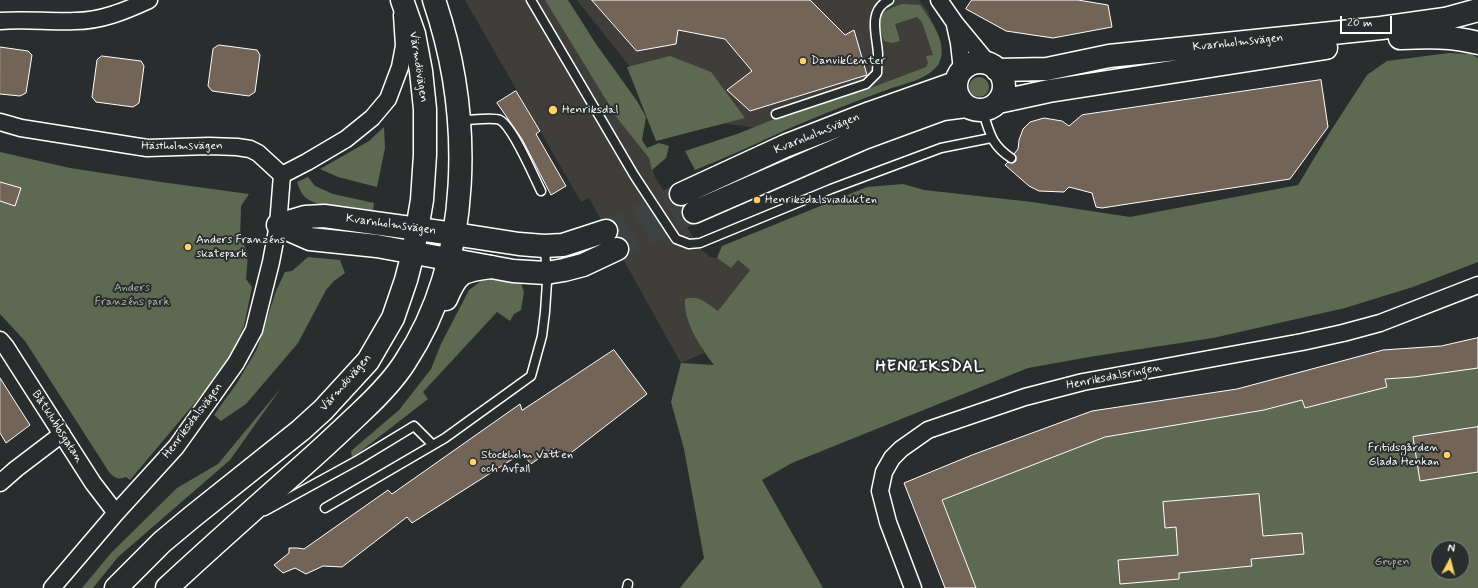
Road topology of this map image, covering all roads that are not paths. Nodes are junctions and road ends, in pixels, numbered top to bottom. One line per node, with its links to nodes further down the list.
1 (149, 0): 8 (street)
2 (401, 0): 19 (street); 24 (street, Värmdövägen)
3 (434, 0): 15 (street)
4 (531, 0): 17 (lane)
5 (889, 0): 14 (lane)
6 (942, 0): 9 (street)
7 (1478, 10): 11 (street, Kvarnholmsvägen)
8 (0, 20)
9 (955, 23): 11 (street); 12 (street)
10 (1478, 42): 13 (street, Kvarnholmsvägen)
11 (993, 66): 12 (street); 13 (street)
12 (959, 76): 13 (street); 21 (street, Kvarnholmsvägen)
13 (982, 106): 17 (lane); 22 (street, Kvarnholmsvägen)
14 (776, 114)
15 (459, 121): 20 (lane); 26 (street)
16 (0, 122): 19 (street, Hästholmsvägen)
17 (991, 138): 18 (lane)
18 (1011, 158)
19 (282, 175): 23 (street)
20 (541, 191)
21 (681, 194)
22 (694, 212)
23 (278, 225): 24 (street, Kvarnholmsvägen); 29 (street, Kvarnholmsvägen); 40 (street, Henriksdalsvägen)
24 (418, 229): 26 (street, Kvarnholmsvägen); 29 (street, Värmdövägen)
25 (606, 231): 27 (street, Kvarnholmsvägen)
26 (454, 234): 27 (street, Kvarnholmsvägen); 30 (street)
27 (544, 246): 32 (lane)
28 (617, 249): 32 (street, Kvarnholmsvägen)
29 (413, 253): 30 (street, Kvarnholmsvägen); 43 (street, Värmdövägen)
30 (449, 259): 31 (street, Kvarnholmsvägen); 36 (street)
31 (492, 267): 32 (street, Kvarnholmsvägen); 36 (street)
32 (546, 273): 37 (lane)
33 (1478, 285): 45 (street, Henriksdalsringen)
34 (0, 340): 35 (street, Båtklubbsgatan)
35 (62, 434): 38 (street); 40 (street, Båtklubbsgatan)
36 (333, 440): 41 (street)
37 (433, 446): 39 (lane); 41 (lane)
38 (0, 483)
39 (325, 508)
40 (116, 513): 42 (street, Henriksdalsvägen)
41 (231, 530): 44 (street)
42 (52, 588)
43 (116, 588)
44 (167, 588)
45 (913, 588)

